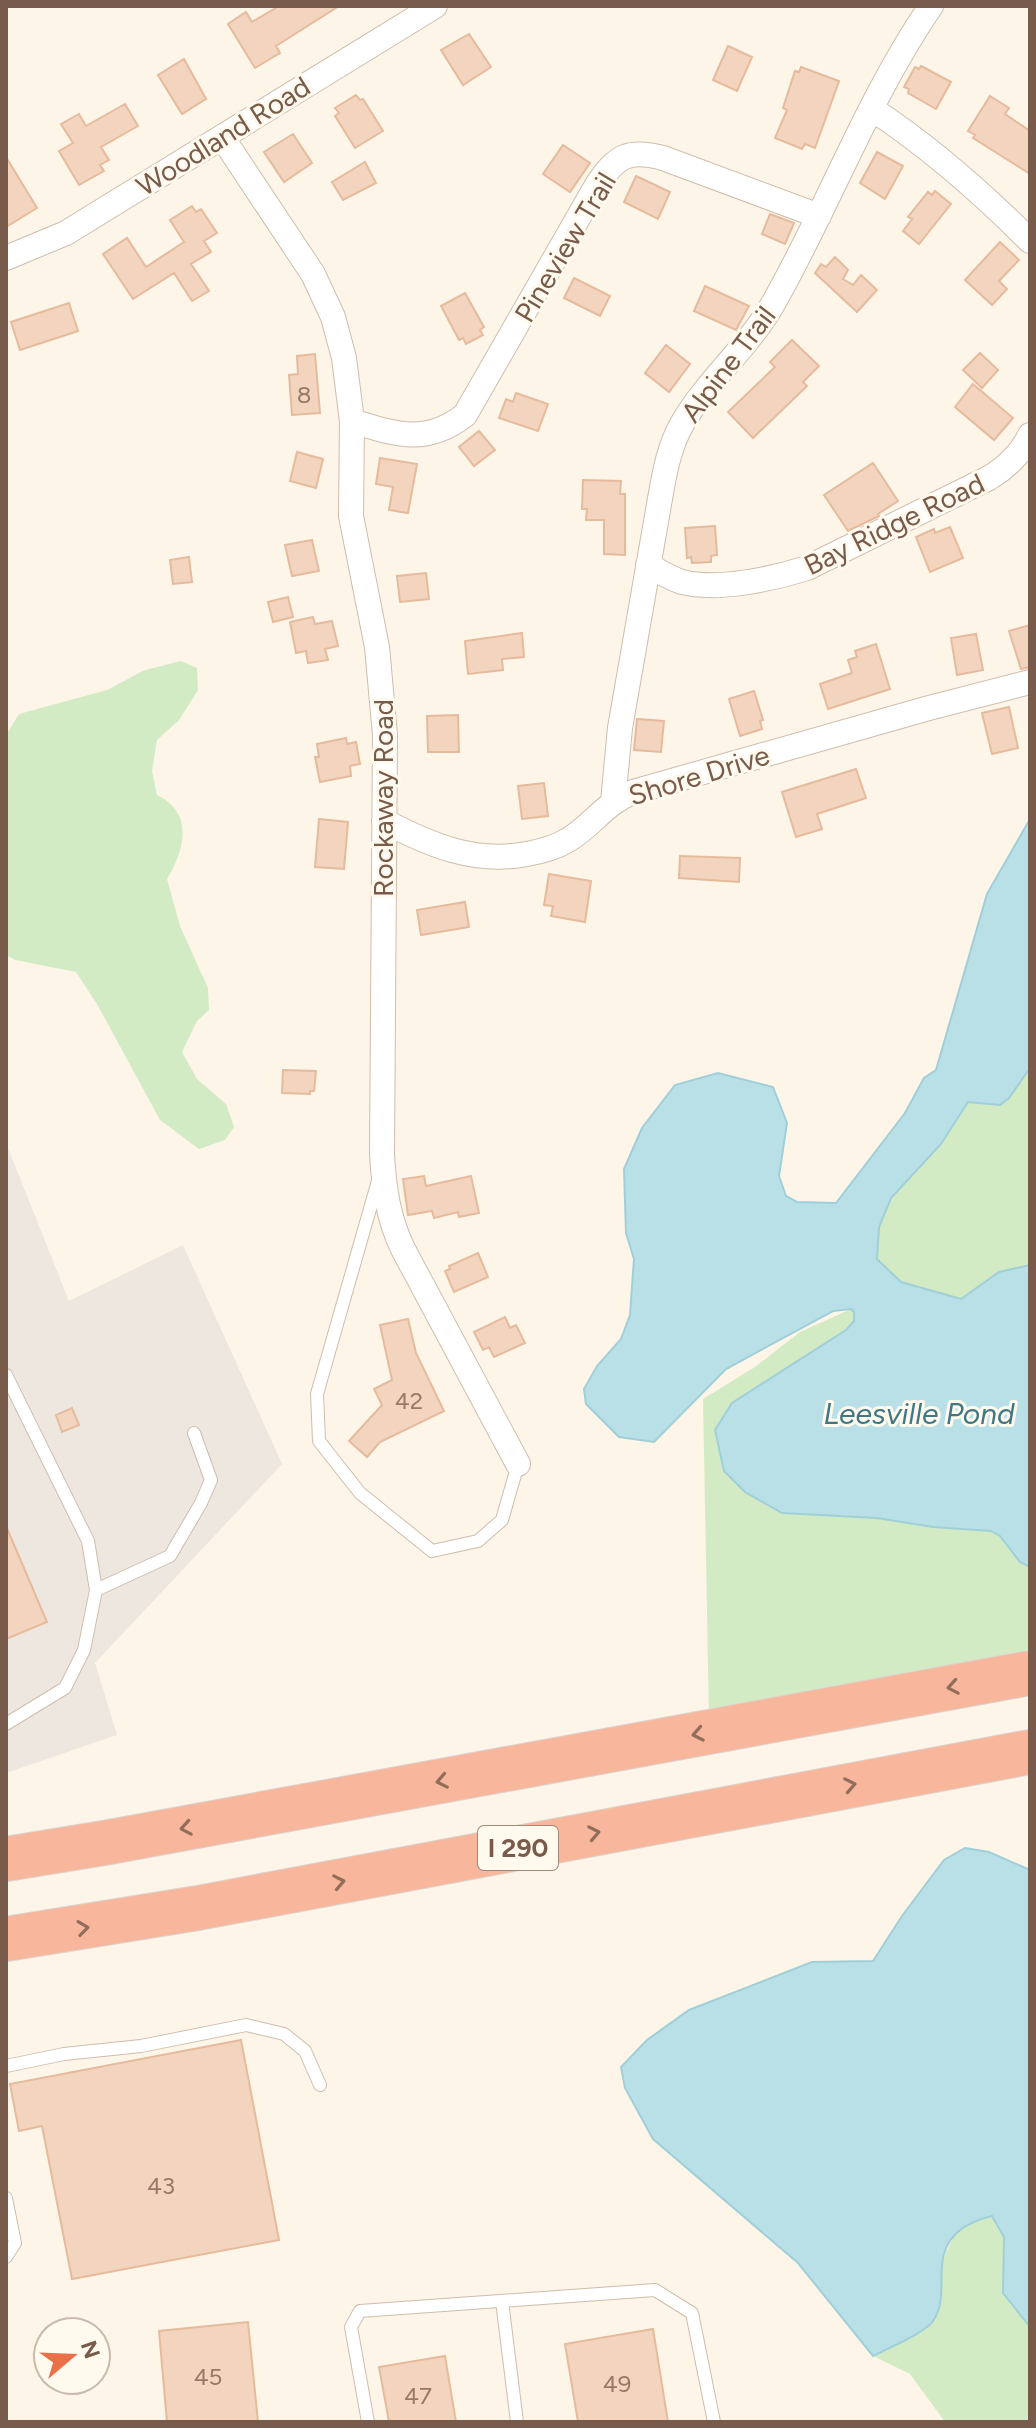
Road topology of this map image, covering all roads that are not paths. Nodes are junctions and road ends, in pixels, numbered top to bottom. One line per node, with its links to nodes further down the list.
1 (435, 6): 4 (street, Woodland Road)
2 (931, 6): 3 (street, Alpine Trail)
3 (872, 109): 5 (street, Alpine Trail); 6 (street)
4 (222, 137): 7 (street, Woodland Road); 8 (street, Rockaway Road)
5 (819, 216): 8 (street, Pineview Trail); 10 (street, Alpine Trail)
6 (1030, 241)
7 (6, 258)
8 (352, 421): 13 (street, Rockaway Road)
9 (1030, 435): 10 (street, Bay Ridge Road)
10 (648, 565): 12 (street, Alpine Trail)
11 (1030, 682): 12 (street, Shore Drive)
12 (613, 802): 13 (street, Shore Drive)
13 (384, 821): 14 (street, Rockaway Road)
14 (382, 1164): 17 (street, Rockaway Road); 17 (lane)
15 (6, 1375): 18 (lane)
16 (194, 1433): 18 (lane)
17 (518, 1464)
18 (96, 1590): 20 (lane)
19 (1030, 1673): 22 (highway, one-way to 22)
20 (6, 1724)
21 (1030, 1752): 23 (highway, I 290, one-way to 21)
22 (6, 1859)
23 (6, 1939)
24 (6, 2066): 25 (lane)
25 (320, 2085)
26 (6, 2198): 27 (lane)
27 (6, 2257)
28 (502, 2301): 29 (lane); 30 (lane); 31 (lane)
29 (368, 2422)
30 (517, 2422)
31 (714, 2422)

